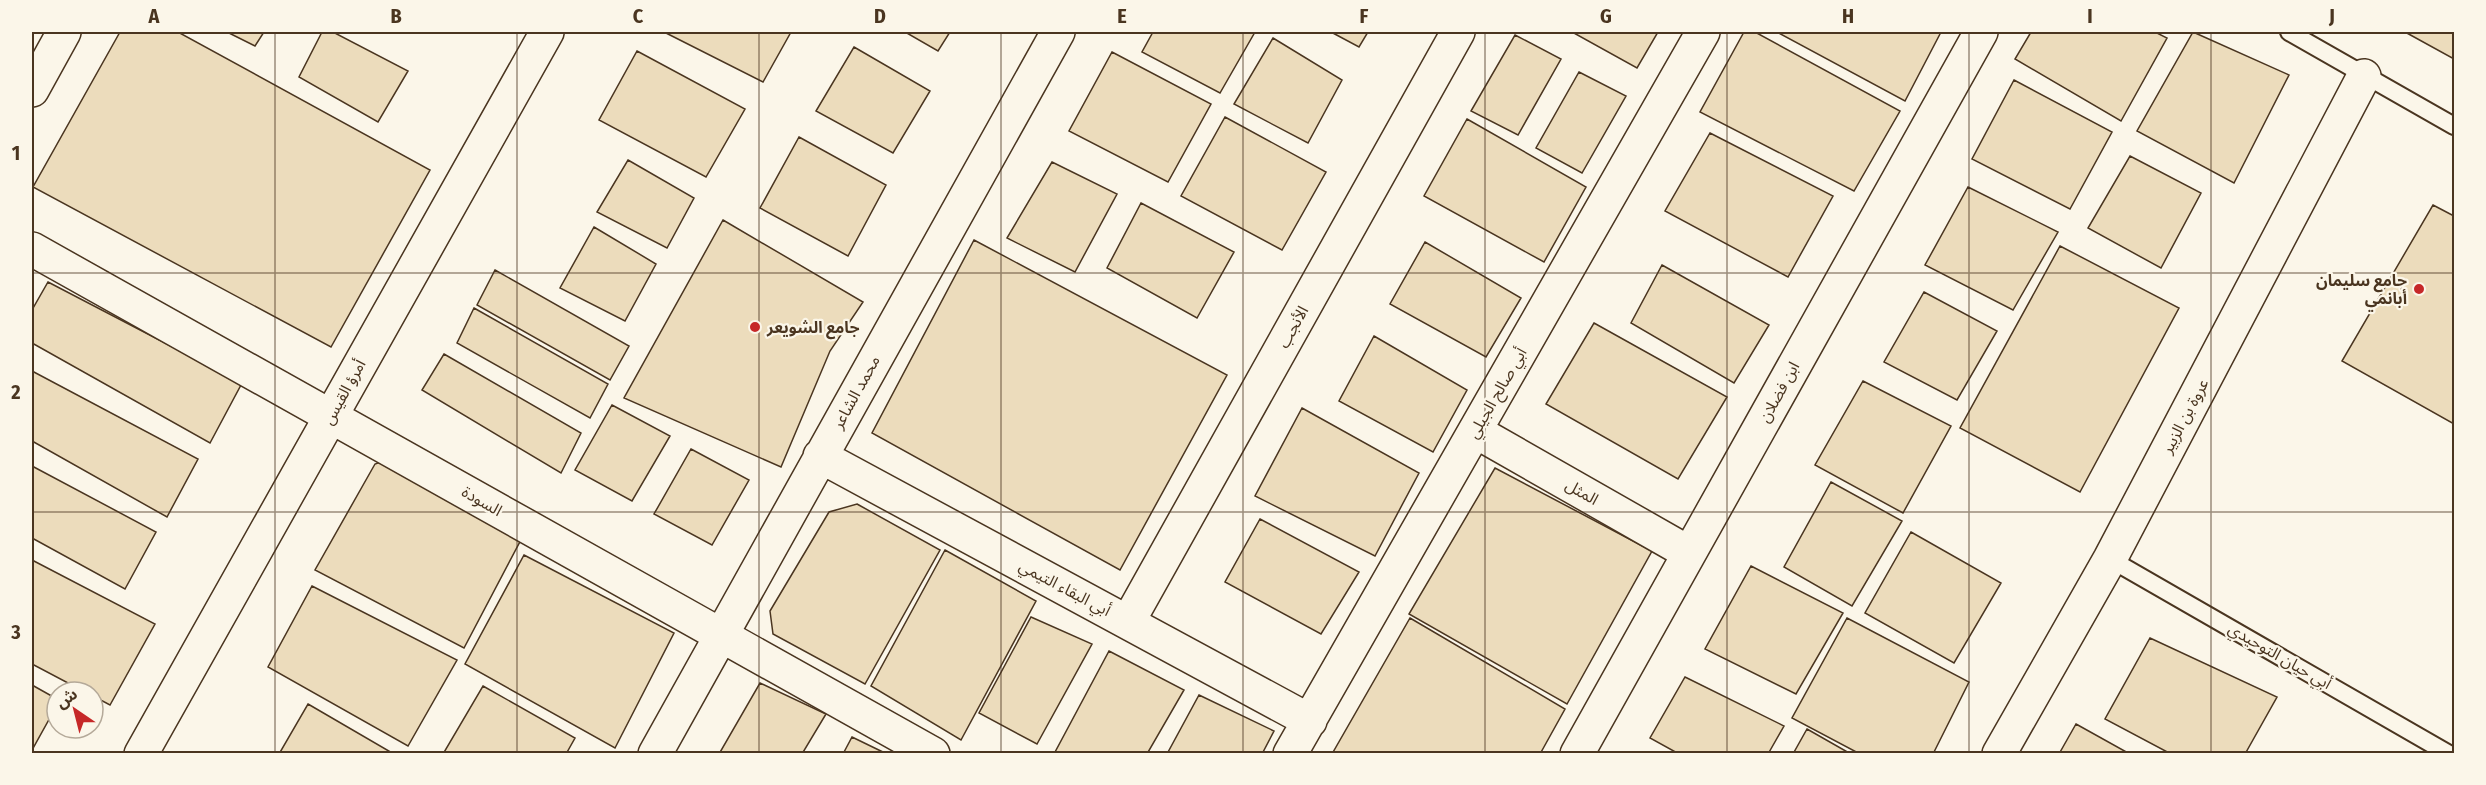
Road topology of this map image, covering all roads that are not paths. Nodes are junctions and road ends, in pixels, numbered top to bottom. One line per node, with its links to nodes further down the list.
1 (64, 32): 9 (street)
2 (547, 32): 12 (street, أمرؤ القيس)
3 (1058, 32): 14 (street, محمد الشاعر)
4 (1458, 32): 17 (street, الأنجب)
5 (1703, 32): 13 (street, أبي صالح الجيلي)
6 (1981, 32): 15 (street, ابن فضلان)
7 (2289, 32): 8 (lane)
8 (2364, 76): 10 (lane); 16 (street, عروة بن الزبير)
9 (32, 90)
10 (2454, 126)
11 (32, 249): 12 (street, السودة)
12 (331, 415): 18 (street, السودة); 20 (street, أمرؤ القيس)
13 (1475, 431): 15 (street, المثل); 19 (street, أبي صالح الجيلي)
14 (820, 456): 17 (street, أبي البقاء التيمي); 18 (street, محمد الشاعر)
15 (1689, 553): 24 (street, ابن فضلان)
16 (2110, 559): 25 (street, عروة بن الزبير); 26 (lane, أبي حيان التوحيدي)
17 (1128, 622): 19 (street, أبي البقاء التيمي)
18 (720, 636): 21 (street, محمد الشاعر); 22 (street, السودة)
19 (1310, 722): 23 (street, أبي صالح الجيلي)
20 (141, 753)
21 (655, 753)
22 (933, 753)
23 (1290, 753)
24 (1577, 753)
25 (1999, 753)
26 (2449, 753)

